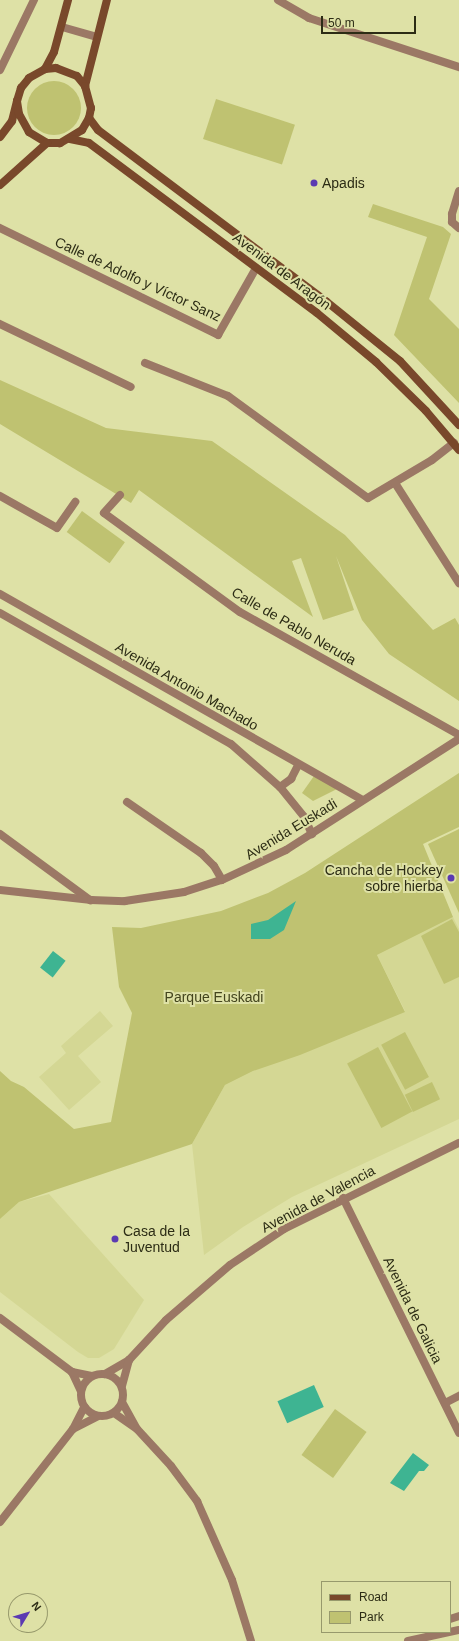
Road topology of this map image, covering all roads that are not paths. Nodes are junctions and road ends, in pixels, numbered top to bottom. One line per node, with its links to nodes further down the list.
1 (34, 0): 9 (street)
2 (68, 0): 5 (main road)
3 (107, 0): 6 (main road)
4 (278, 0): 7 (street)
5 (62, 27): 6 (street); 8 (main road)
6 (97, 37): 10 (main road)
7 (459, 67)
8 (45, 69): 10 (main road); 11 (main road)
9 (0, 70)
10 (85, 86): 12 (main road)
11 (17, 101): 13 (main road); 15 (main road)
12 (89, 118): 14 (main road); 24 (main road, Avenida de Aragón)
13 (0, 137)
14 (70, 139): 15 (main road); 20 (main road, Avenida de Aragón)
15 (48, 143): 16 (main road)
16 (0, 185)
17 (459, 191): 19 (street)
18 (0, 228): 20 (street, Calle de Adolfo y Víctor Sanz)
19 (459, 228)
20 (256, 268): 25 (main road, Avenida de Aragón)
21 (0, 324): 23 (street)
22 (145, 363): 26 (street)
23 (131, 387)
24 (459, 425)
25 (456, 447): 26 (street)
26 (395, 483): 30 (street)
27 (120, 495): 33 (street, Calle de Pablo Neruda)
28 (0, 496): 29 (street)
29 (75, 502)
30 (459, 583)
31 (0, 594): 35 (street, Avenida Antonio Machado)
32 (0, 613): 36 (street, Avenida Antonio Machado)
33 (459, 735)
34 (459, 739): 37 (street, Avenida Euskadi)
35 (298, 765): 36 (street); 37 (street, Avenida Antonio Machado)
36 (280, 787): 40 (street, Avenida Antonio Machado)
37 (362, 800): 40 (street, Avenida Euskadi)
38 (127, 802): 41 (street)
39 (0, 834): 43 (street)
40 (312, 834): 41 (street, Avenida Euskadi)
41 (222, 880): 43 (street, Avenida Euskadi)
42 (0, 890): 43 (street, Avenida Euskadi)
43 (91, 900)
44 (459, 1143): 45 (street, Avenida de Valencia)
45 (343, 1198): 47 (street, Avenida de Valencia); 55 (street, Avenida de Galicia)
46 (0, 1318): 48 (street)
47 (129, 1360): 49 (street, Avenida de Valencia); 51 (street, Avenida de Valencia)
48 (72, 1372): 50 (street); 52 (street)
49 (105, 1374): 50 (street); 51 (street)
50 (92, 1376): 52 (street)
51 (122, 1386): 54 (street)
52 (81, 1391): 56 (street)
53 (459, 1396): 55 (street)
54 (122, 1402): 57 (street); 60 (street)
55 (445, 1403): 61 (street, Avenida de Galicia)
56 (84, 1407): 58 (street); 59 (street)
57 (114, 1413): 58 (street); 60 (street)
58 (98, 1416): 59 (street)
59 (73, 1429): 62 (street)
60 (137, 1429): 65 (street)
61 (459, 1433)
62 (0, 1522)
63 (419, 1633): 66 (street)
64 (445, 1633): 67 (street)
65 (251, 1641)
66 (402, 1641)
67 (408, 1641)

